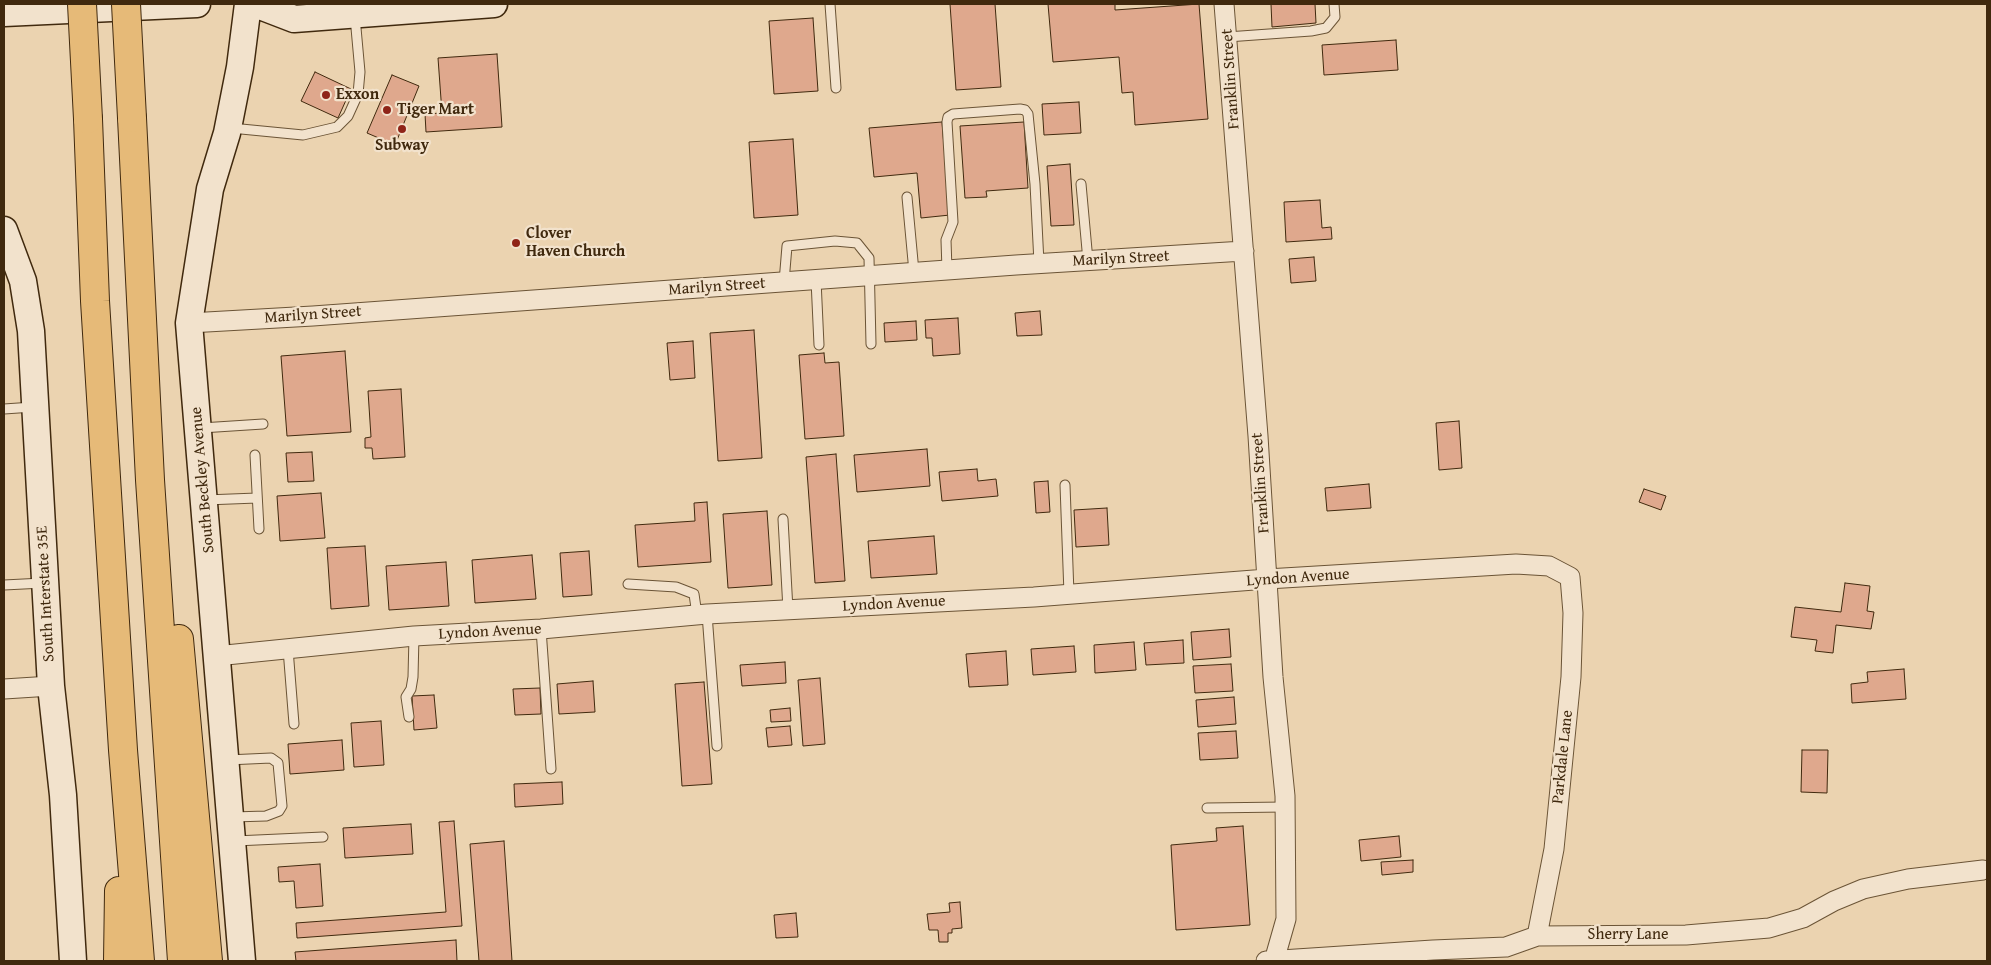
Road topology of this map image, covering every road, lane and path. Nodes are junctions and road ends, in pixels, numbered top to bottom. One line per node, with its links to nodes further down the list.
1 (197, 4): 8 (main road)
2 (248, 4): 13 (main road, South Beckley Avenue)
3 (255, 4): 9 (main road)
4 (494, 4): 9 (main road)
5 (830, 4): 12 (lane)
6 (1224, 4): 11 (street, Franklin Street)
7 (1334, 4): 11 (lane)
8 (103, 5): 10 (main road); 33 (highway, bridge); 56 (highway, bridge)
9 (370, 10): 13 (lane)
10 (4, 13)
11 (1227, 37): 17 (street, Franklin Street)
12 (836, 88)
13 (228, 127): 25 (main road, South Beckley Avenue)
14 (1081, 184): 18 (lane)
15 (907, 197): 21 (lane)
16 (4, 230): 28 (main road, South Interstate 35E)
17 (1244, 251): 18 (street, Marilyn Street); 40 (street, Franklin Street)
18 (1088, 261): 19 (street, Marilyn Street)
19 (1039, 264): 20 (street, Marilyn Street); 20 (lane)
20 (947, 270): 21 (street, Marilyn Street)
21 (914, 272): 22 (street, Marilyn Street)
22 (869, 276): 23 (street, Marilyn Street); 24 (lane); 26 (lane)
23 (816, 280): 24 (street, Marilyn Street); 27 (lane)
24 (784, 282): 25 (street, Marilyn Street)
25 (189, 323): 31 (main road, South Beckley Avenue)
26 (871, 344)
27 (818, 345)
28 (36, 407): 29 (lane); 41 (main road, South Interstate 35E)
29 (4, 409)
30 (263, 424): 31 (lane)
31 (198, 428): 36 (main road, South Beckley Avenue)
32 (255, 455): 35 (lane)
33 (150, 480): 69 (highway); 70 (highway)
34 (1065, 485): 44 (lane)
35 (257, 498): 36 (lane); 38 (lane)
36 (204, 500): 50 (main road, South Beckley Avenue)
37 (782, 519): 45 (lane)
38 (259, 529)
39 (1570, 577): 40 (street, Lyndon Avenue); 64 (street, Parkdale Lane)
40 (1267, 580): 44 (street, Lyndon Avenue); 59 (street, Franklin Street)
41 (45, 582): 43 (lane); 51 (main road, South Interstate 35E)
42 (628, 584): 46 (lane)
43 (4, 585)
44 (1069, 594): 45 (street, Lyndon Avenue)
45 (788, 610): 46 (street, Lyndon Avenue)
46 (702, 615): 47 (street, Lyndon Avenue); 55 (lane)
47 (541, 629): 48 (street, Lyndon Avenue); 58 (lane)
48 (414, 636): 49 (street, Lyndon Avenue); 53 (lane)
49 (288, 649): 50 (street, Lyndon Avenue); 54 (lane)
50 (216, 656): 57 (main road, South Beckley Avenue)
51 (51, 686): 52 (street); 66 (main road, South Interstate 35E)
52 (4, 689)
53 (409, 718)
54 (294, 724)
55 (718, 746)
56 (123, 750): 67 (highway); 68 (highway)
57 (225, 760): 61 (main road, South Beckley Avenue); 61 (lane)
58 (551, 769)
59 (1285, 807): 60 (lane); 73 (street, Franklin Street)
60 (1207, 808)
61 (231, 829): 62 (lane); 71 (main road, South Beckley Avenue)
62 (323, 837)
63 (1983, 870): 64 (street, Sherry Lane)
64 (1537, 936): 65 (street, Sherry Lane)
65 (1406, 956): 73 (street, Sherry Lane)
66 (72, 961)
67 (118, 961)
68 (140, 961)
69 (182, 961)
70 (208, 961)
71 (242, 961)
72 (1266, 961): 73 (street, Sherry Lane)
73 (1274, 961)

